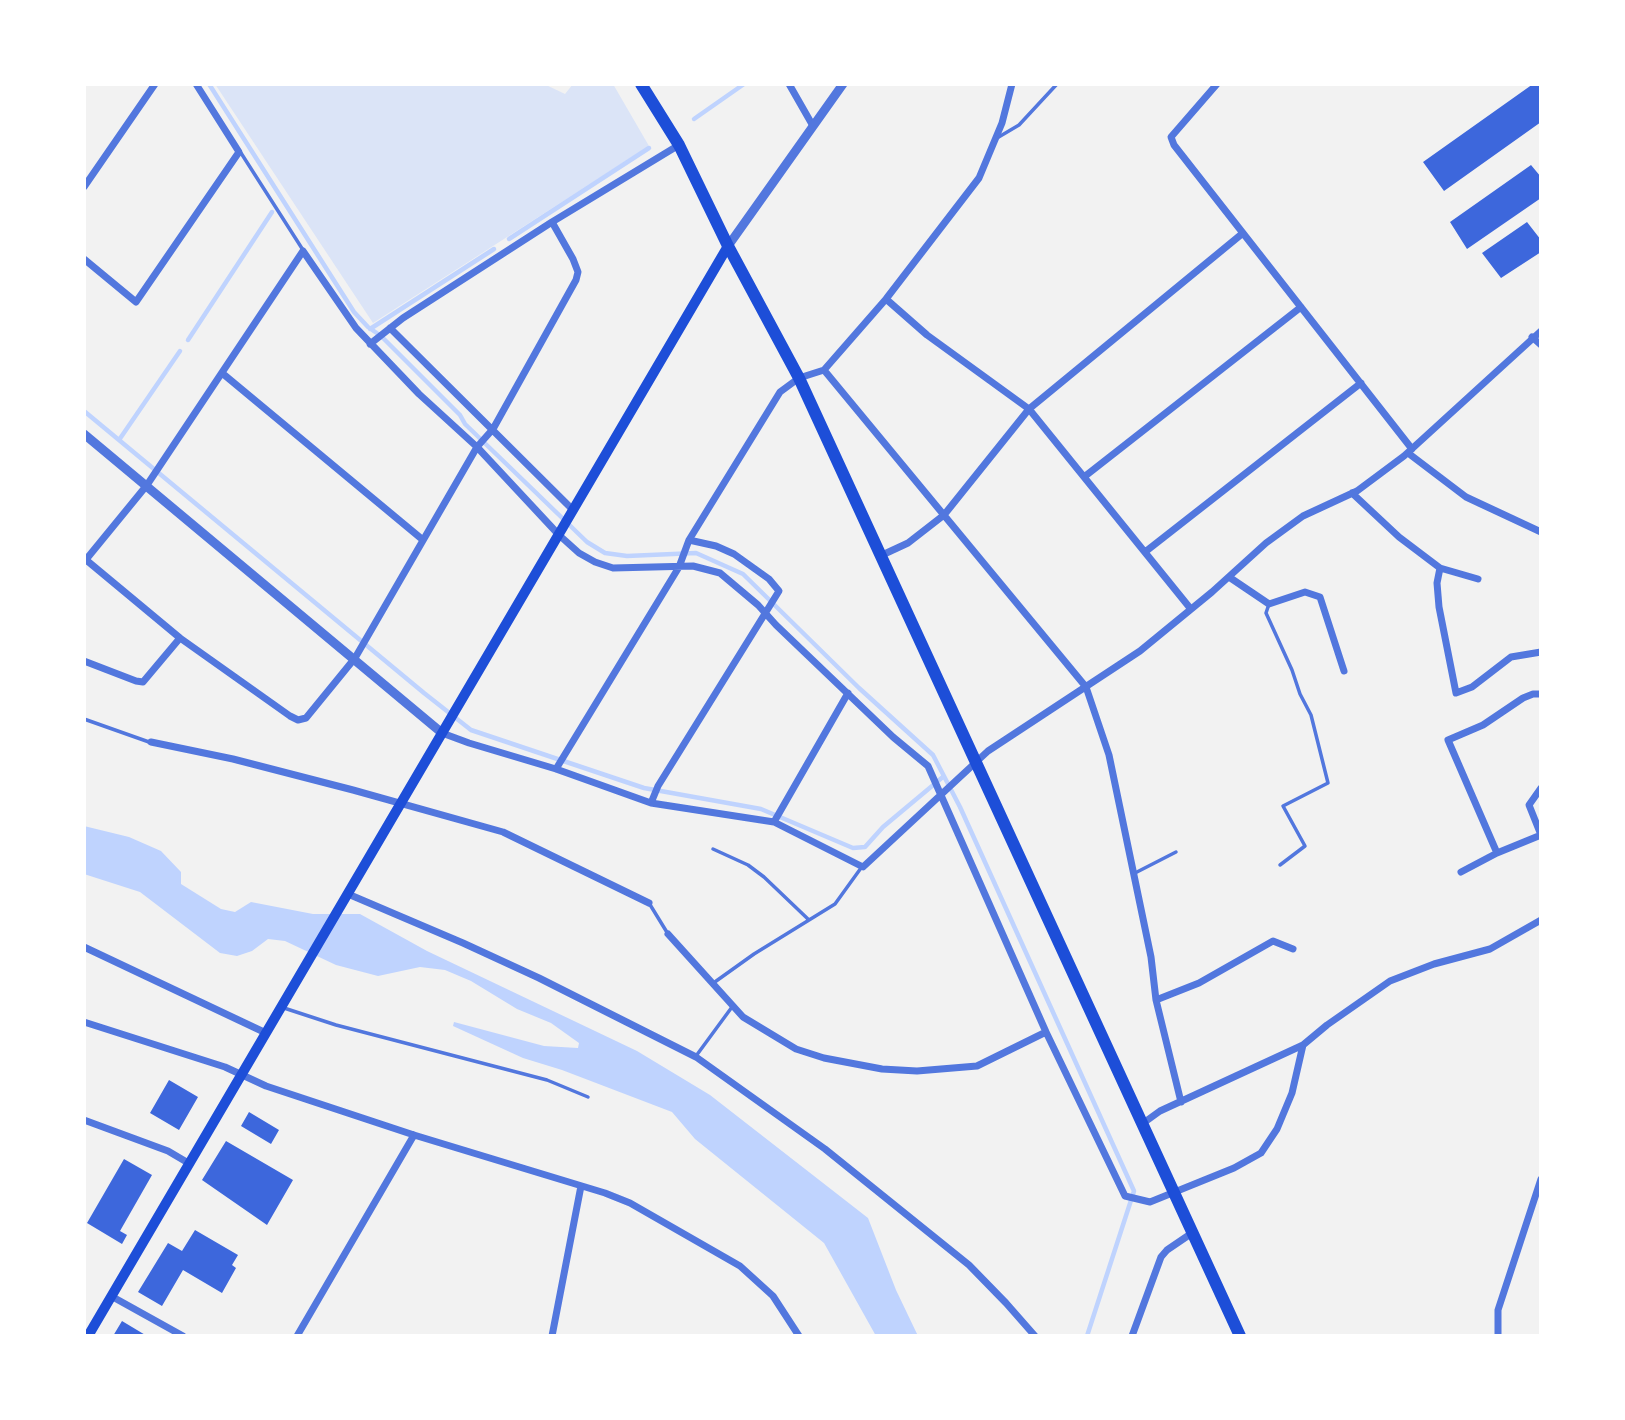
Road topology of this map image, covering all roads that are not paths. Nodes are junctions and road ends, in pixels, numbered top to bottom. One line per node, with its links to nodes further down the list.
1 (155, 84): 13 (street)
2 (196, 84): 12 (street)
3 (641, 84): 11 (highway)
4 (789, 84): 9 (street)
5 (843, 84): 9 (street)
6 (1012, 84): 10 (street)
7 (1057, 84): 10 (lane)
8 (1217, 84): 15 (street)
9 (813, 126): 16 (street)
10 (997, 138): 19 (street)
11 (679, 145): 14 (street); 16 (highway)
12 (239, 152): 17 (lane); 18 (street)
13 (84, 187)
14 (552, 222): 21 (street); 31 (street)
15 (1243, 233): 20 (street); 30 (street)
16 (728, 246): 28 (highway); 38 (main road)
17 (303, 251): 24 (street); 27 (street)
18 (84, 259)
19 (886, 299): 26 (street); 30 (street)
20 (1301, 307): 29 (street); 35 (street)
21 (390, 328): 24 (street); 31 (street)
22 (1541, 331): 23 (street)
23 (1532, 337): 25 (street); 34 (street)
24 (370, 344): 33 (street)
25 (1541, 345)
26 (824, 370): 28 (street); 39 (street)
27 (222, 373): 36 (street); 42 (street)
28 (799, 378): 43 (street); 45 (highway)
29 (1361, 383): 34 (street); 44 (street)
30 (1029, 409): 35 (street); 39 (street)
31 (493, 429): 33 (street); 38 (street)
32 (84, 433): 36 (street)
33 (477, 447): 41 (street); 42 (street)
34 (1410, 451): 37 (street); 40 (street)
35 (1084, 477): 44 (street)
36 (147, 485): 46 (street); 56 (street)
37 (1352, 493): 48 (street); 49 (street)
38 (572, 509): 41 (main road)
39 (944, 515): 45 (street); 59 (street)
40 (1541, 532)
41 (559, 535): 47 (street); 63 (main road)
42 (424, 540): 56 (street)
43 (689, 540): 47 (street); 53 (street)
44 (1145, 552): 52 (street)
45 (879, 557): 65 (highway)
46 (85, 560): 54 (street)
47 (679, 567): 53 (street); 66 (street)
48 (1440, 568): 50 (street); 55 (street)
49 (1229, 577): 51 (street); 52 (street)
50 (1478, 579)
51 (1269, 604): 58 (street); 75 (lane)
52 (1190, 608): 59 (street)
53 (765, 612): 60 (street); 70 (street)
54 (180, 638): 56 (street); 57 (street)
55 (1541, 652)
56 (355, 658): 63 (street)
57 (84, 661)
58 (1344, 671)
59 (1086, 687): 65 (street); 78 (street)
60 (848, 693): 68 (street); 71 (street)
61 (1541, 694): 74 (street)
62 (84, 719): 64 (lane)
63 (442, 733): 66 (street); 69 (main road)
64 (151, 742): 69 (street)
65 (974, 763): 68 (street); 99 (highway)
66 (556, 769): 70 (street)
67 (1541, 788): 74 (street)
68 (940, 794): 76 (street); 91 (street)
69 (402, 803): 79 (main road); 80 (street)
70 (651, 803): 71 (street)
71 (774, 822): 76 (street)
72 (713, 849): 81 (lane)
73 (1176, 852): 78 (lane)
74 (1497, 853): 77 (street)
75 (1280, 865)
76 (863, 867): 81 (lane)
77 (1461, 872)
78 (1135, 873): 87 (street)
79 (348, 894): 88 (main road); 94 (street)
80 (649, 903): 83 (lane)
81 (809, 920): 86 (lane)
82 (1541, 920): 93 (street)
83 (668, 934): 86 (street)
84 (84, 947): 92 (street)
85 (1293, 949): 87 (street)
86 (712, 984): 89 (street)
87 (1156, 1000): 97 (street)
88 (284, 1002): 92 (main road); 96 (lane)
89 (732, 1007): 91 (street); 94 (lane)
90 (84, 1022): 95 (street)
91 (1046, 1032): 104 (street)
92 (266, 1033): 95 (main road)
93 (1303, 1045): 97 (street); 104 (street)
94 (696, 1056): 112 (street)
95 (242, 1075): 100 (street); 101 (main road)
96 (588, 1097)
97 (1181, 1102): 99 (street)
98 (84, 1120): 101 (street)
99 (1142, 1124): 104 (highway)
100 (414, 1135): 103 (street); 109 (street)
101 (190, 1164): 106 (main road)
102 (1541, 1180): 115 (street)
103 (581, 1186): 110 (street); 111 (street)
104 (1174, 1194): 105 (highway)
105 (1192, 1233): 113 (street); 114 (highway)
106 (111, 1296): 107 (main road); 108 (street)
107 (87, 1334)
108 (183, 1336)
109 (297, 1336)
110 (552, 1336)
111 (799, 1336)
112 (1035, 1336)
113 (1132, 1336)
114 (1240, 1336)
115 (1498, 1336)

